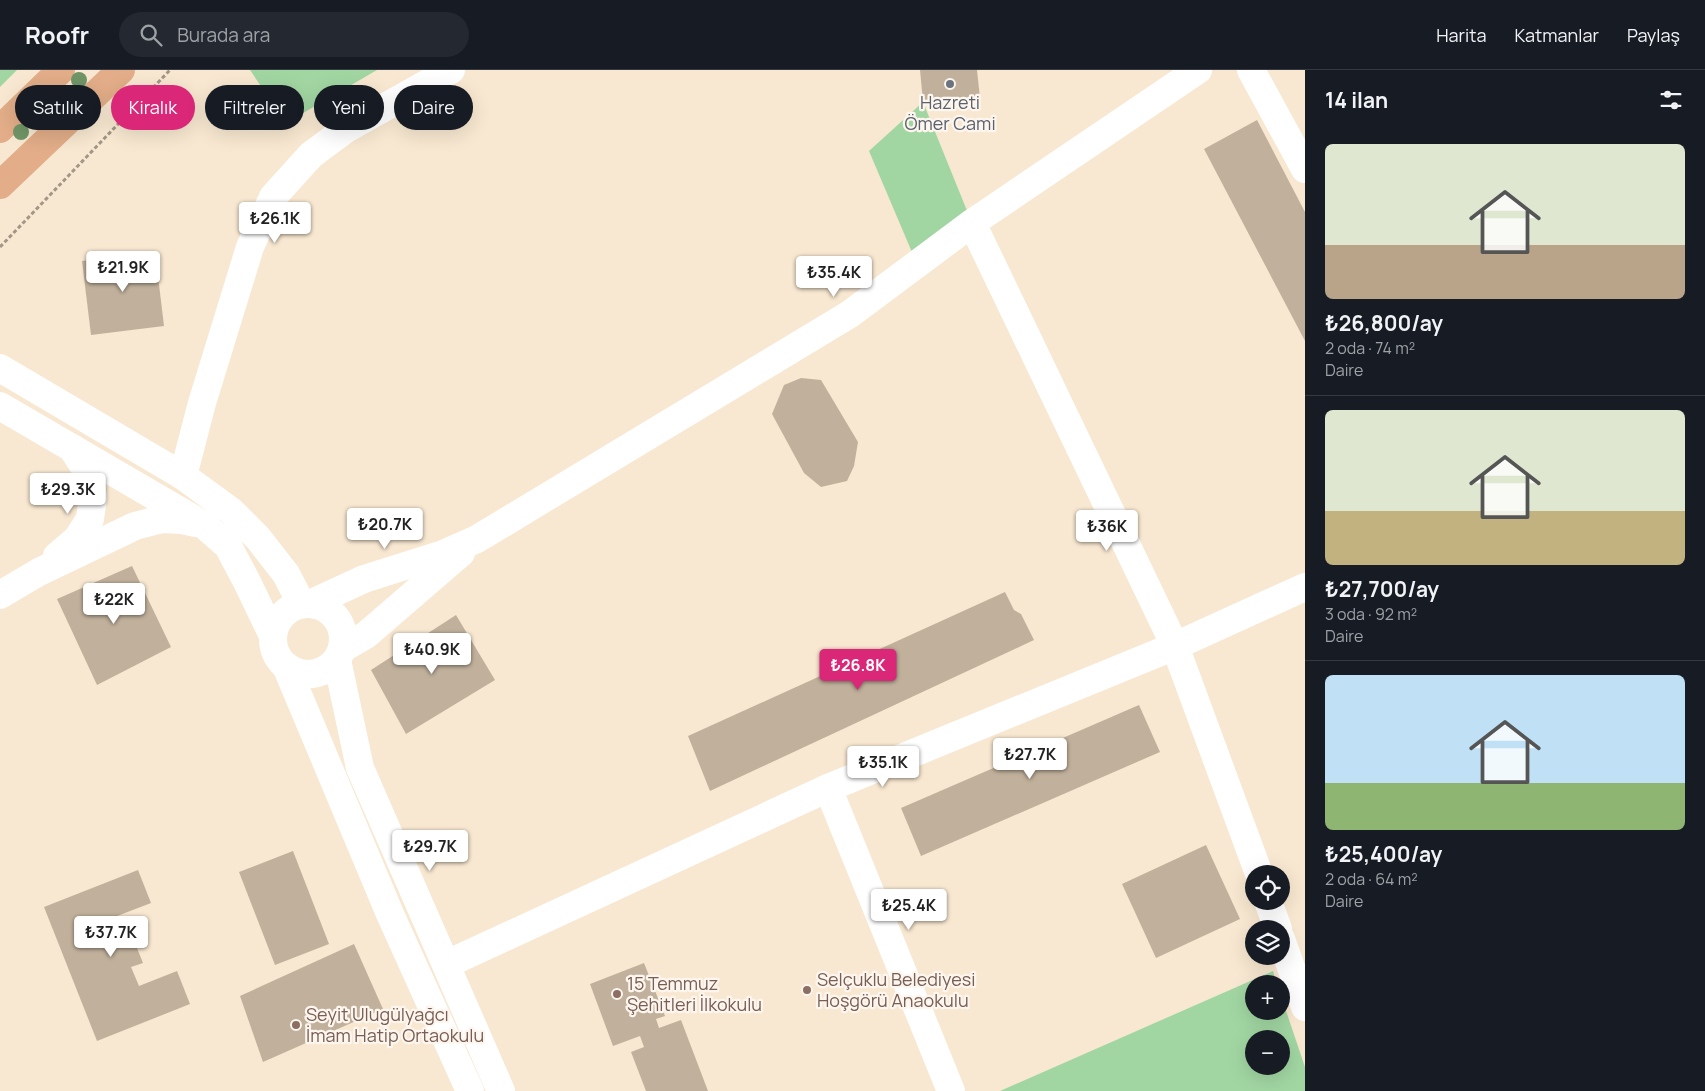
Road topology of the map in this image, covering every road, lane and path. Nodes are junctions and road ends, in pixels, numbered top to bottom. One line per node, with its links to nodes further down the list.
1 (61, 70): 7 (main road)
2 (121, 70): 9 (main road)
3 (170, 70): 11 (path)
4 (451, 70): 17 (street)
5 (1198, 70): 10 (street)
6 (1251, 70): 8 (street)
7 (0, 129)
8 (1305, 168)
9 (0, 186)
10 (972, 223): 19 (street); 25 (street)
11 (0, 248)
12 (0, 368): 17 (street)
13 (0, 406): 15 (street)
14 (0, 413): 15 (street)
15 (26, 421): 16 (street)
16 (72, 447): 18 (street); 20 (street)
17 (183, 476): 23 (street)
18 (204, 525): 20 (street); 24 (street)
19 (478, 538): 23 (street); 26 (street)
20 (39, 572): 22 (street)
21 (1305, 587): 25 (street)
22 (0, 595)
23 (306, 603): 24 (street); 26 (street)
24 (272, 636): 27 (street)
25 (1175, 646): 28 (street); 29 (street)
26 (340, 655): 27 (street); 30 (street)
27 (286, 666): 33 (street)
28 (828, 788): 30 (street); 35 (street)
29 (1256, 865)
30 (447, 964): 34 (street)
31 (1290, 964): 32 (street)
32 (1305, 1007)
33 (470, 1091)
34 (501, 1091)
35 (951, 1091)

